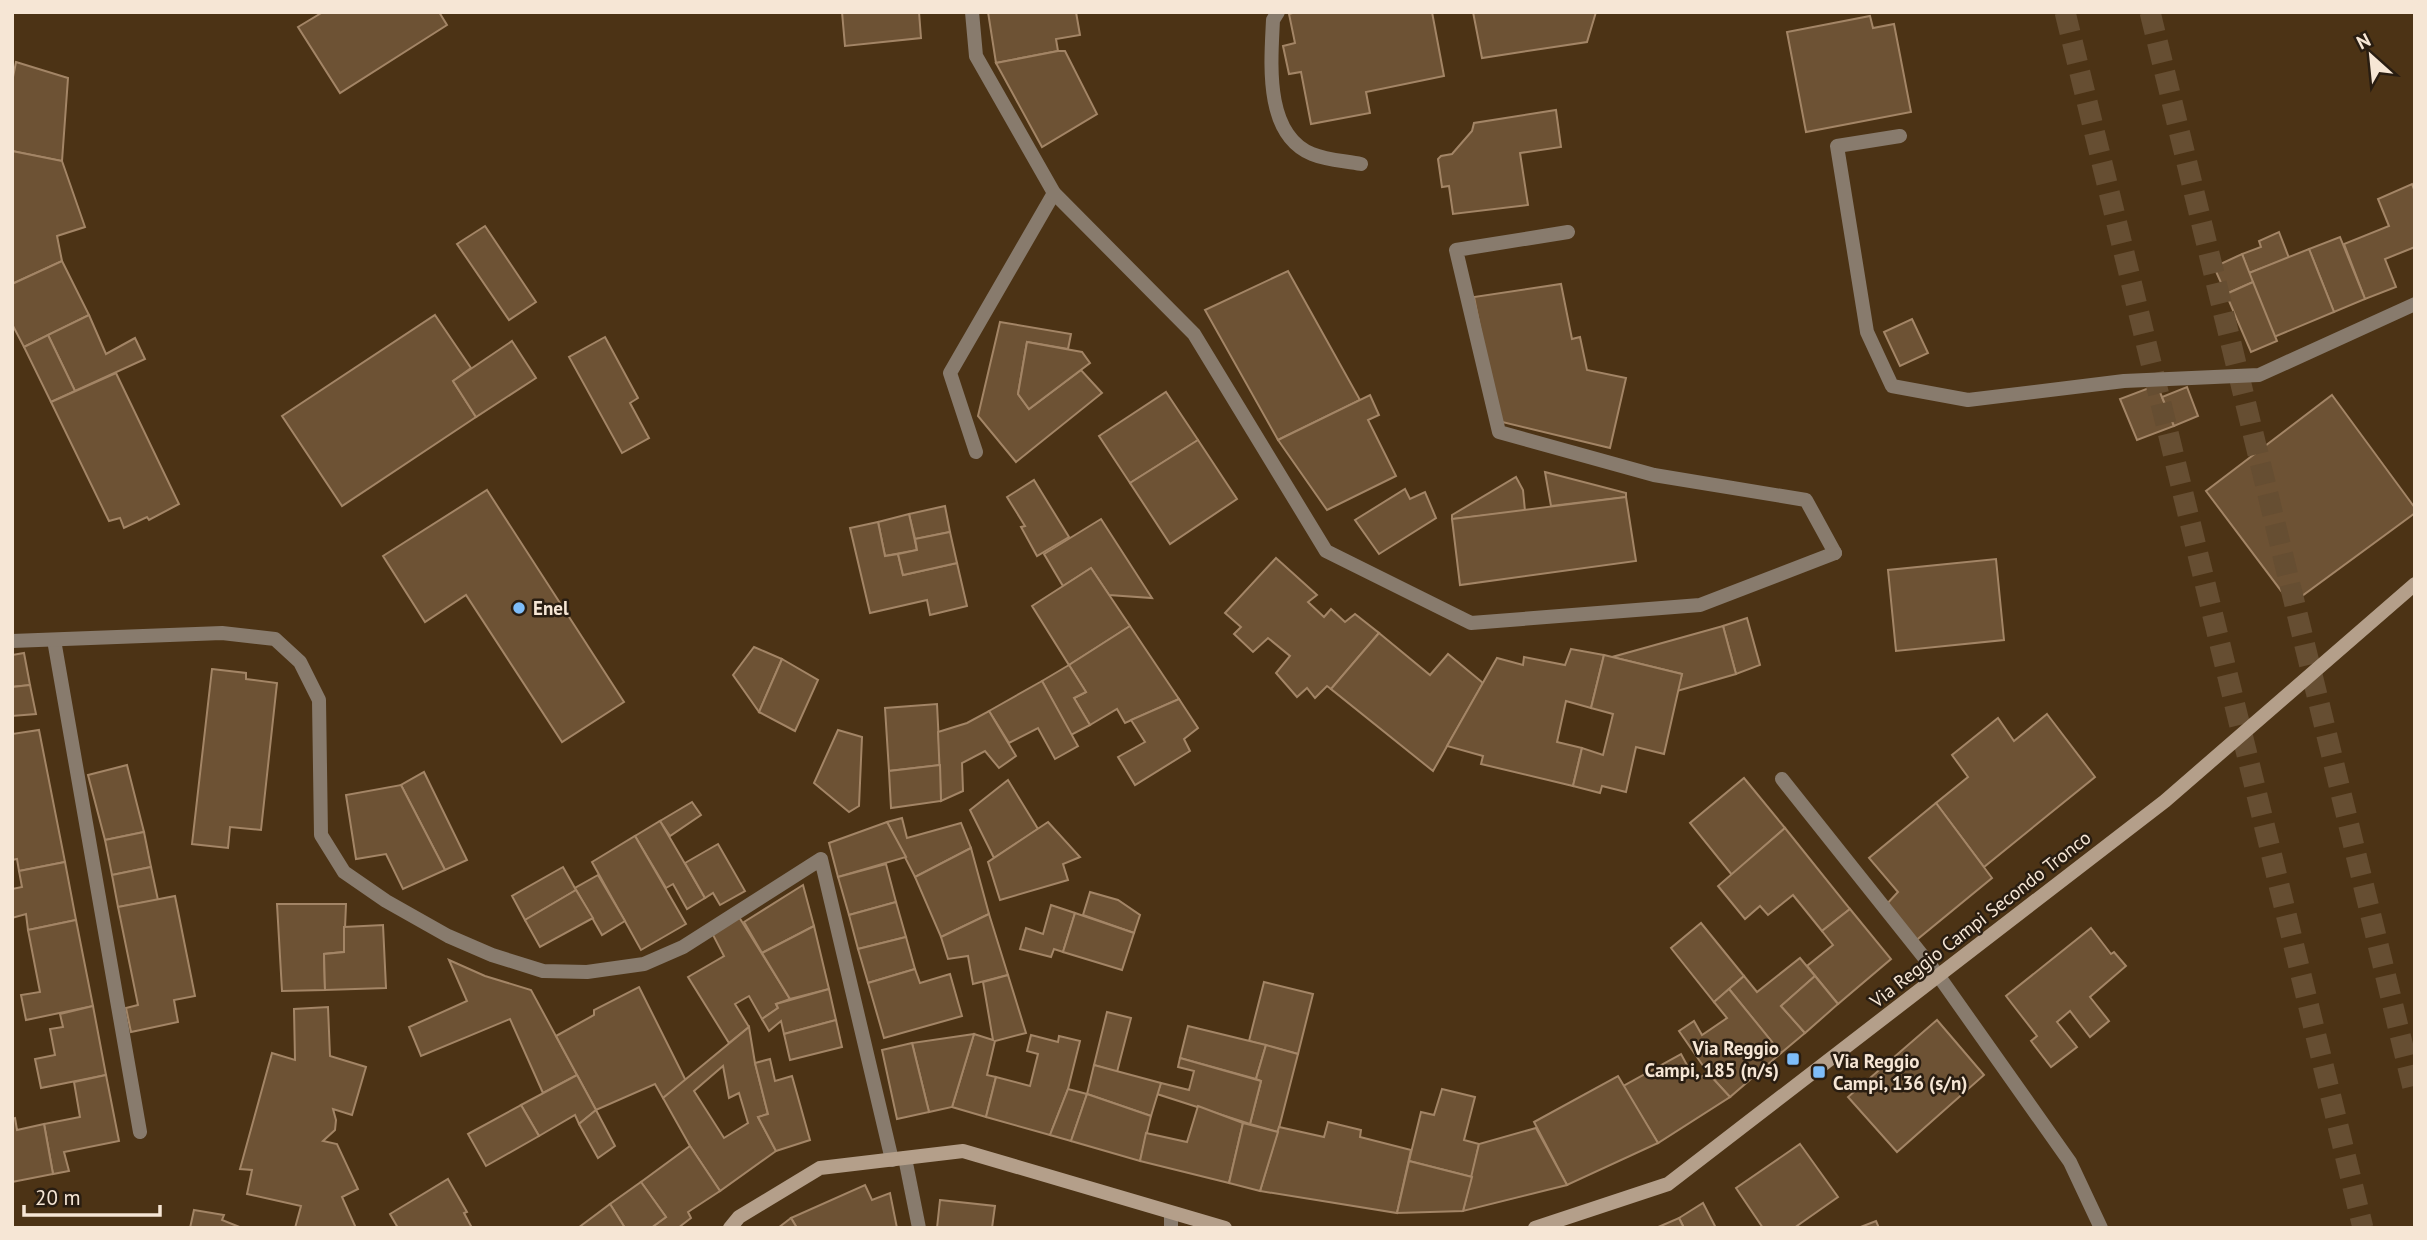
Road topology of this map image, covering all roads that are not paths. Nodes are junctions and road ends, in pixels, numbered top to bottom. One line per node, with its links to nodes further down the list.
1 (972, 12): 5 (street)
2 (1278, 12): 4 (street)
3 (1900, 135): 7 (street)
4 (1361, 164)
5 (1054, 193): 6 (street); 8 (street)
6 (1567, 232)
7 (2415, 304)
8 (975, 452)
9 (2415, 584): 13 (street, Via Reggio Campi Secondo Tronco)
10 (12, 640): 11 (street)
11 (54, 640): 14 (street); 15 (street)
12 (1782, 779): 13 (street)
13 (1938, 975): 20 (street, Via Reggio Campi Secondo Tronco); 21 (street)
14 (140, 1132)
15 (898, 1159): 16 (street); 17 (street); 18 (street)
16 (1171, 1221): 19 (street)
17 (730, 1228)
18 (919, 1228)
19 (1225, 1228)
20 (1535, 1228)
21 (2101, 1228)

